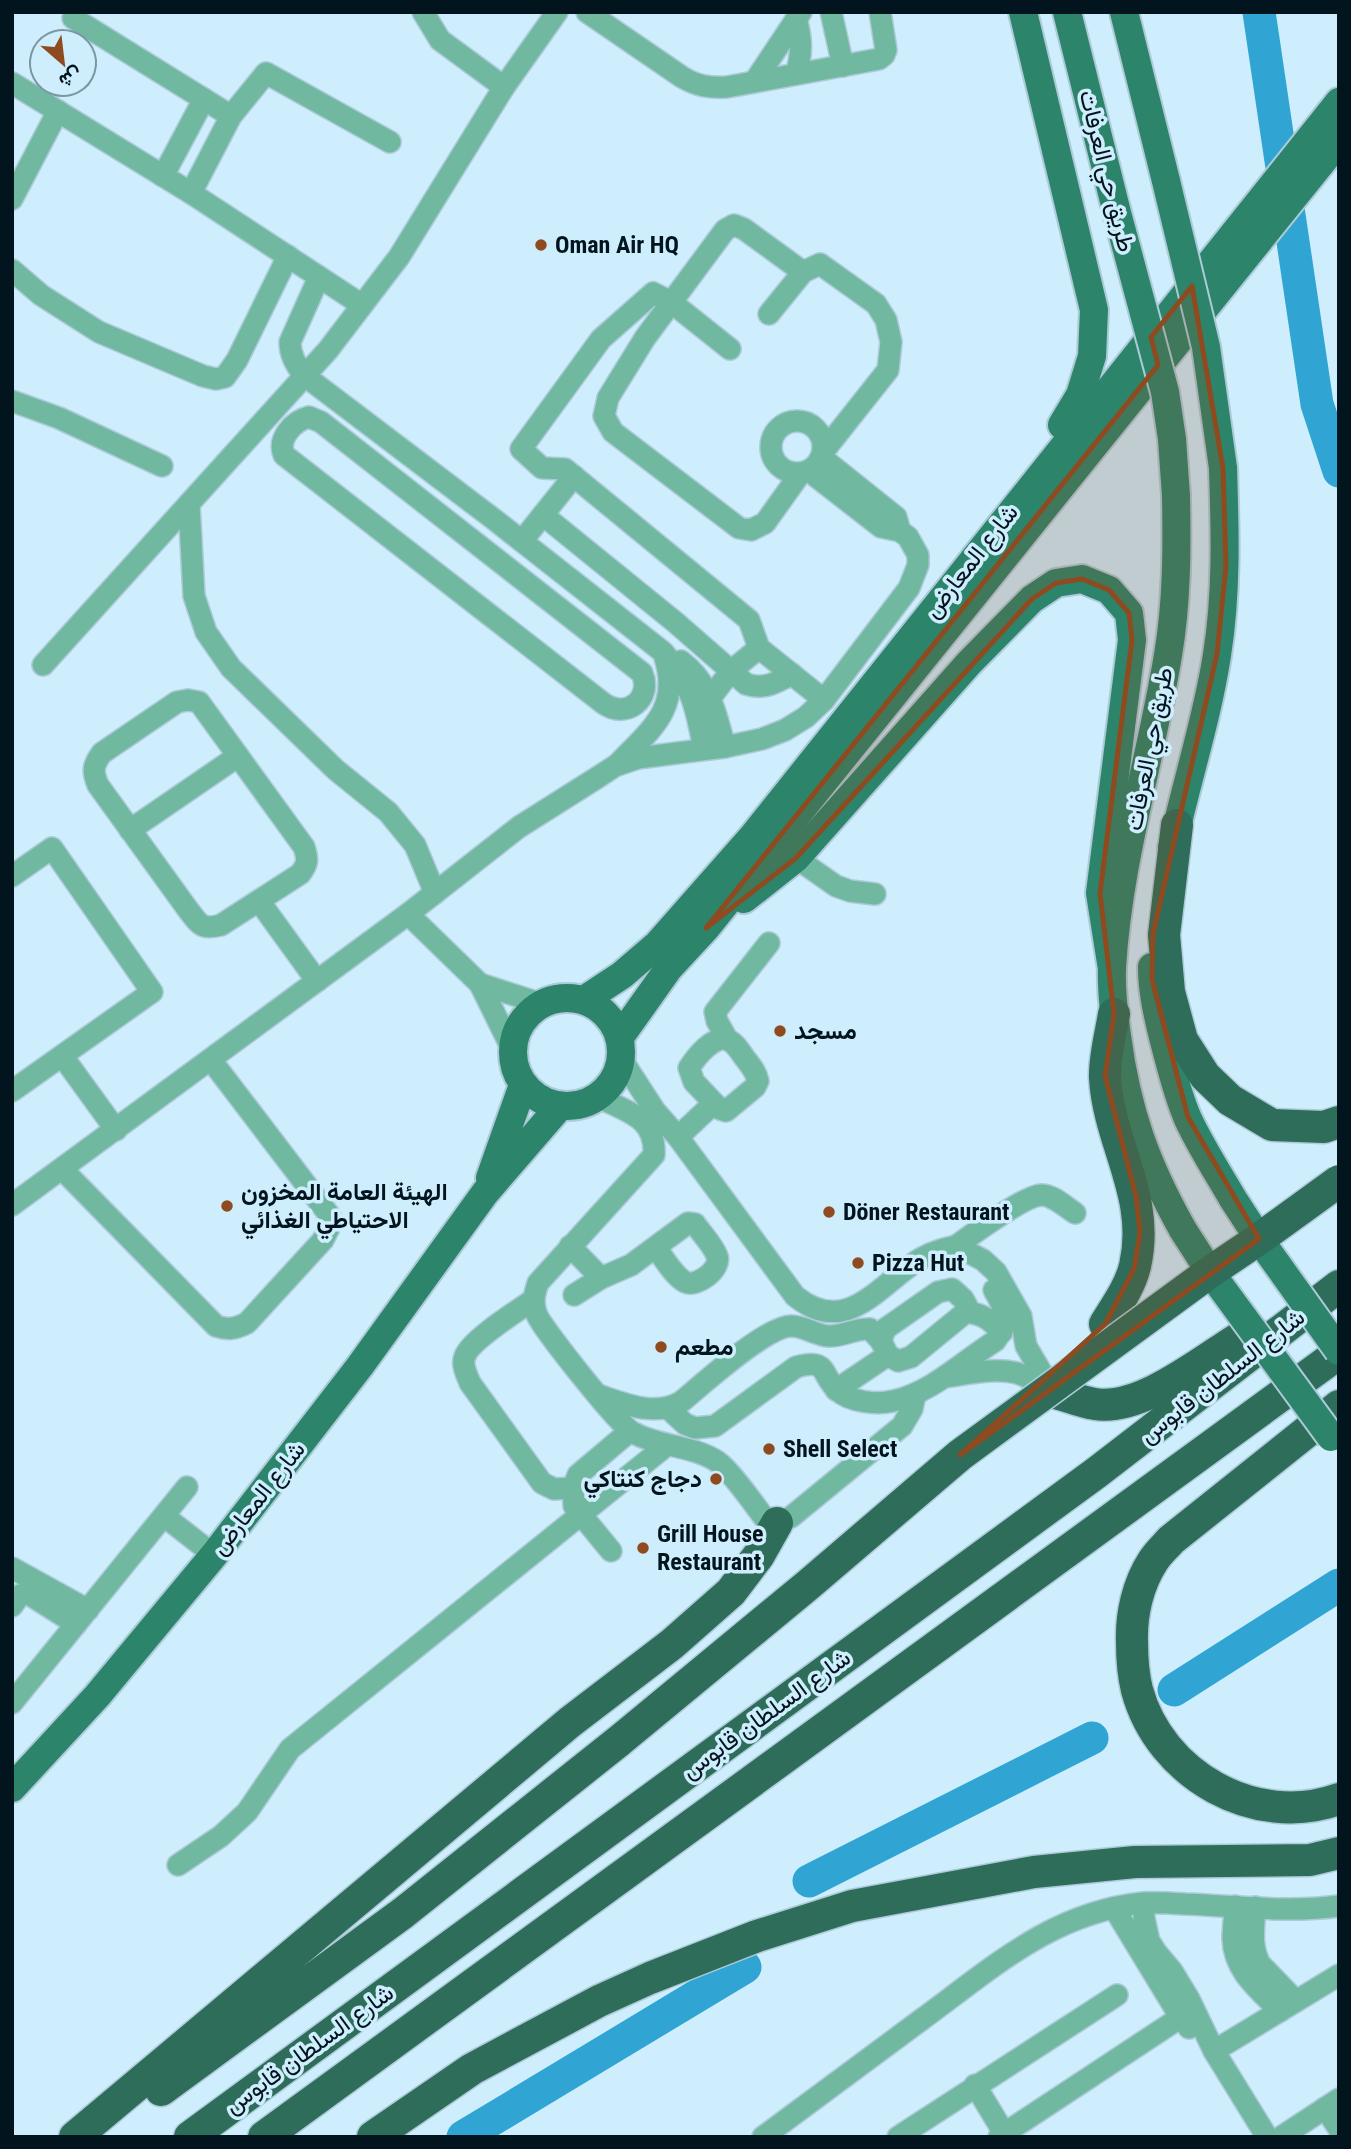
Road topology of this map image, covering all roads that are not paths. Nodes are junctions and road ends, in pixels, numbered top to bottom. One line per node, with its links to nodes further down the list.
1 (423, 12): 14 (street)
2 (557, 12): 14 (street)
3 (587, 12): 13 (street)
4 (831, 12): 11 (street)
5 (880, 12): 11 (street)
6 (1023, 12): 40 (main road)
7 (1067, 12): 63 (main road, طريق حي العرفات, bridge)
8 (1125, 12): 53 (main road, طريق حي العرفات, bridge)
9 (799, 16): 12 (street); 13 (street)
10 (73, 18): 16 (street)
11 (843, 66): 12 (street)
12 (796, 74): 13 (street)
13 (755, 81)
14 (503, 87): 30 (street)
15 (15, 90): 18 (street)
16 (204, 99): 19 (street); 22 (street)
17 (1339, 102): 20 (main road, شارع المعارض)
18 (58, 111): 22 (street); 24 (street)
19 (231, 116): 21 (street); 23 (street)
20 (1330, 139): 40 (main road, شارع المعارض); 61 (main road, شارع المعارض)
21 (390, 142)
22 (163, 176): 23 (street)
23 (191, 193): 25 (street)
24 (12, 199)
25 (288, 256): 26 (street); 28 (street)
26 (12, 270)
27 (803, 272): 29 (street); 31 (street); 35 (street)
28 (319, 277): 30 (street); 33 (street)
29 (671, 302): 32 (street); 35 (street); 37 (street)
30 (362, 305): 33 (street)
31 (769, 314)
32 (730, 349)
33 (305, 376): 38 (street); 41 (street)
34 (12, 401): 36 (street)
35 (813, 463): 49 (street)
36 (162, 466)
37 (574, 476): 39 (street); 43 (street)
38 (189, 504): 45 (street); 57 (street)
39 (543, 515): 41 (street); 46 (street)
40 (1008, 515): 66 (main road, شارع المعارض)
41 (507, 529): 42 (street); 44 (street)
42 (479, 546): 42 (street)
43 (758, 648): 46 (street); 47 (street)
44 (663, 652): 48 (street); 50 (street); 52 (street)
45 (43, 666)
46 (731, 671): 47 (street); 48 (street)
47 (792, 674): 49 (street)
48 (711, 697): 50 (street)
49 (824, 700): 50 (street)
50 (715, 748): 52 (street)
51 (238, 756): 54 (street); 54 (street); 59 (street)
52 (615, 766): 57 (street)
53 (1177, 825): 79 (highway); 87 (main road, طريق حي العرفات, bridge)
54 (130, 830): 59 (street)
55 (796, 858): 58 (street); 61 (main road); 63 (main road)
56 (12, 876): 72 (street)
57 (435, 893): 60 (street)
58 (875, 894)
59 (259, 901): 64 (street)
60 (408, 914): 64 (street); 65 (street)
61 (706, 928): 70 (main road, شارع المعارض)
62 (769, 943): 69 (street)
63 (1112, 970): 68 (main road, طريق حي العرفات)
64 (317, 981): 73 (street)
65 (480, 984): 67 (street); 71 (street)
66 (584, 1000): 67 (main road); 70 (main road)
67 (542, 1004): 71 (main road)
68 (1114, 1014): 91 (main road, طريق حي العرفات, bridge); 115 (highway, bridge)
69 (727, 1040): 77 (street); 77 (street)
70 (621, 1048): 76 (main road); 81 (street)
71 (513, 1051): 74 (main road)
72 (63, 1057): 75 (street); 80 (street)
73 (211, 1060): 80 (street); 82 (street)
74 (523, 1085): 78 (main road); 84 (main road, شارع المعارض)
75 (12, 1091)
76 (598, 1097): 78 (main road); 88 (street)
77 (714, 1103): 81 (street)
78 (560, 1106): 84 (main road, شارع المعارض)
79 (1339, 1122)
80 (116, 1130): 82 (street)
81 (678, 1137): 94 (street)
82 (62, 1169): 85 (street)
83 (1339, 1181): 87 (highway, bridge)
84 (485, 1193): 122 (main road, شارع المعارض)
85 (12, 1205)
86 (1075, 1213): 90 (street)
87 (1259, 1239): 91 (highway, bridge); 103 (main road, طريق حي العرفات, bridge)
88 (570, 1246): 92 (street); 96 (street)
89 (656, 1248): 92 (street)
90 (964, 1249): 97 (street); 100 (street); 107 (street)
91 (1210, 1272): 113 (main road, طريق حي العرفات, bridge); 115 (highway, bridge)
92 (601, 1279): 95 (street)
93 (1339, 1284): 107 (highway); 147 (highway, شارع السلطان قابوس)
94 (788, 1286): 97 (street); 101 (street)
95 (573, 1295)
96 (533, 1300): 108 (street); 117 (street)
97 (862, 1304): 102 (street)
98 (966, 1312): 100 (street); 102 (street); 102 (street)
99 (808, 1330): 101 (street); 102 (street); 104 (street)
100 (1002, 1332): 105 (street)
101 (762, 1338): 111 (street)
102 (885, 1342): 106 (street)
103 (1339, 1352): 148 (highway, شارع السلطان قابوس)
104 (824, 1368): 106 (street); 111 (street)
105 (942, 1377): 107 (street); 109 (street)
106 (836, 1390): 109 (street)
107 (1054, 1392)
108 (597, 1394): 111 (street); 112 (street)
109 (915, 1395): 120 (street)
110 (1339, 1406): 128 (highway)
111 (669, 1409)
112 (630, 1431): 114 (street); 117 (street)
113 (1336, 1442)
114 (667, 1445): 118 (street); 120 (street)
115 (960, 1455): 146 (highway, bridge)
116 (187, 1487): 119 (street)
117 (572, 1488): 118 (street)
118 (581, 1514): 121 (street); 130 (street)
119 (164, 1516): 122 (street); 125 (street)
120 (777, 1523): 145 (highway)
121 (611, 1551)
122 (214, 1555): 127 (main road, شارع المعارض)
123 (12, 1568): 125 (street)
124 (12, 1605): 125 (street)
125 (82, 1617): 126 (street)
126 (15, 1694)
127 (12, 1788)
128 (1339, 1800)
129 (1339, 1853): 149 (highway)
130 (178, 1865)
131 (1144, 1903): 132 (street); 134 (street); 135 (street)
132 (1245, 1906): 133 (street); 138 (street)
133 (1339, 1906)
134 (1115, 1908): 135 (street); 150 (street)
135 (1151, 1956): 139 (street); 140 (street)
136 (1339, 1975): 138 (street)
137 (1117, 1995): 141 (street)
138 (1288, 2006): 140 (street)
139 (1181, 2017): 140 (street); 144 (street)
140 (1214, 2051): 152 (street)
141 (975, 2085): 144 (street); 151 (street)
142 (1332, 2103): 143 (street); 153 (street)
143 (1339, 2129)
144 (1002, 2135)
145 (75, 2137)
146 (97, 2137)
147 (190, 2137)
148 (264, 2137)
149 (373, 2137)
150 (763, 2137)
151 (898, 2137)
152 (1267, 2137)
153 (1281, 2137)

